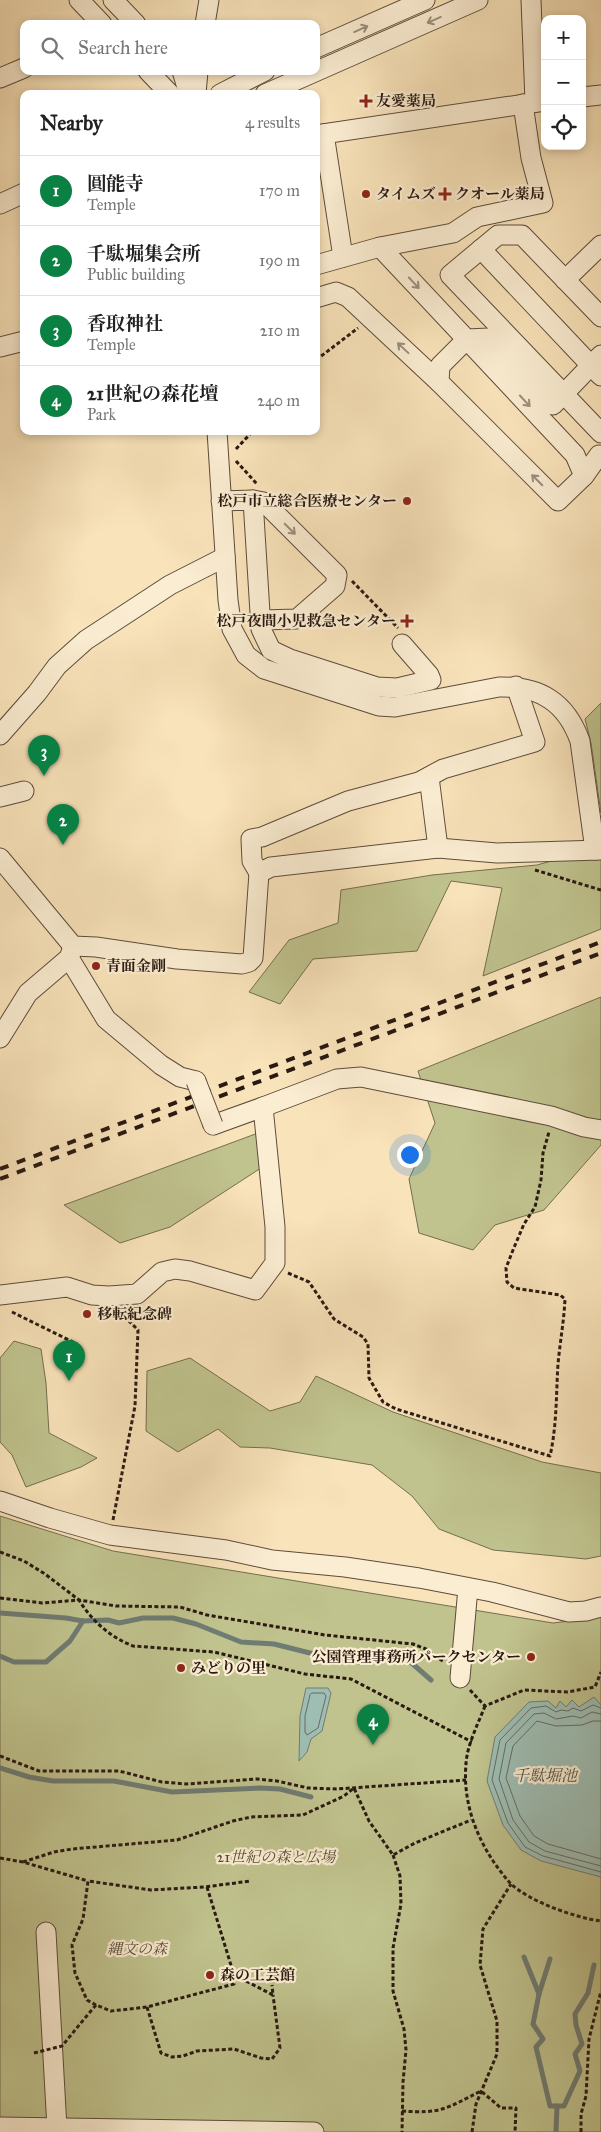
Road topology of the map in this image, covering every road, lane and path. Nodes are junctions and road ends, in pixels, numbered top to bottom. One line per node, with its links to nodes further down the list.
1 (79, 0): 7 (street)
2 (113, 0): 8 (street)
3 (209, 0): 9 (street)
4 (425, 0): 10 (street, one-way to 4)
5 (478, 0): 12 (street, one-way to 12)
6 (531, 0): 26 (street)
7 (98, 20)
8 (132, 20)
9 (206, 20)
10 (320, 46)
11 (20, 70): 18 (street)
12 (320, 70)
13 (152, 75): 19 (street)
14 (183, 75): 20 (street)
15 (198, 75): 21 (street)
16 (257, 75): 22 (street)
17 (308, 75): 23 (street, one-way to 23)
18 (0, 78)
19 (166, 90)
20 (188, 90)
21 (196, 90)
22 (228, 90)
23 (274, 90)
24 (601, 95): 25 (street)
25 (586, 97)
26 (534, 103): 27 (street); 31 (street)
27 (320, 135): 33 (street)
28 (20, 195): 29 (street)
29 (0, 204)
30 (601, 245): 35 (street)
31 (380, 247): 33 (street); 39 (street, one-way to 39)
32 (481, 249): 35 (street); 43 (street); 45 (street)
33 (343, 257): 34 (street)
34 (320, 264)
35 (566, 280): 37 (street)
36 (320, 297): 38 (street)
37 (599, 312)
38 (370, 318): 42 (path); 44 (street, one-way to 38)
39 (467, 339): 44 (street); 45 (street); 51 (street, one-way to 51)
40 (20, 341): 41 (street)
41 (0, 347)
42 (320, 357)
43 (598, 365): 45 (street)
44 (439, 382): 51 (street, one-way to 44)
45 (563, 394): 46 (street)
46 (601, 433)
47 (217, 435): 53 (street)
48 (249, 435): 50 (path)
49 (601, 456): 51 (street)
50 (248, 476)
51 (584, 476)
52 (253, 500): 53 (street); 55 (street); 55 (street, one-way to 55)
53 (221, 501): 54 (street)
54 (225, 557): 57 (street); 58 (street)
55 (261, 620): 56 (street)
56 (402, 644)
57 (516, 686): 59 (street); 63 (street)
58 (0, 735)
59 (428, 777): 62 (street); 66 (street)
60 (24, 791): 61 (street)
61 (0, 796)
62 (438, 848): 63 (street); 66 (street)
63 (598, 850)
64 (0, 858): 68 (street)
65 (527, 868): 67 (path)
66 (259, 873): 68 (street)
67 (601, 890)
68 (71, 952): 69 (street); 70 (street, bridge)
69 (0, 1038)
70 (263, 1107): 71 (street); 73 (street)
71 (553, 1116): 72 (street); 73 (path)
72 (601, 1130)
73 (274, 1266): 74 (street)
74 (109, 1296): 75 (street); 78 (path)
75 (4, 1302): 76 (path)
76 (77, 1344)
77 (0, 1501): 78 (street)
78 (110, 1535): 80 (street)
79 (0, 1552): 82 (path)
80 (468, 1588): 83 (street); 85 (street)
81 (0, 1598): 82 (path)
82 (79, 1600): 85 (path); 87 (path)
83 (601, 1607)
84 (601, 1672): 86 (path)
85 (460, 1678): 86 (path)
86 (485, 1706): 87 (path)
87 (472, 1742): 89 (path)
88 (0, 1756): 90 (path)
89 (466, 1780): 90 (path); 91 (path)
90 (354, 1788): 92 (path); 94 (path)
91 (471, 1820): 92 (path); 97 (path)
92 (392, 1855): 109 (path)
93 (0, 1858): 94 (path)
94 (23, 1862): 95 (path)
95 (88, 1881): 98 (path); 105 (path)
96 (251, 1881): 98 (path)
97 (511, 1884): 99 (path); 108 (path)
98 (207, 1886): 101 (path)
99 (601, 1921)
100 (46, 1932): 111 (street)
101 (234, 1975): 104 (path); 106 (path)
102 (272, 1985): 104 (path)
103 (601, 1991): 116 (path)
104 (273, 1995): 106 (path)
105 (96, 2005): 106 (path); 107 (path, bridge)
106 (147, 2007)
107 (34, 2053)
108 (481, 2090): 109 (path); 114 (path); 115 (path)
109 (402, 2111): 113 (path)
110 (0, 2127): 111 (street)
111 (57, 2128): 112 (street)
112 (314, 2132)
113 (402, 2132)
114 (472, 2132)
115 (515, 2132)
116 (581, 2132)

